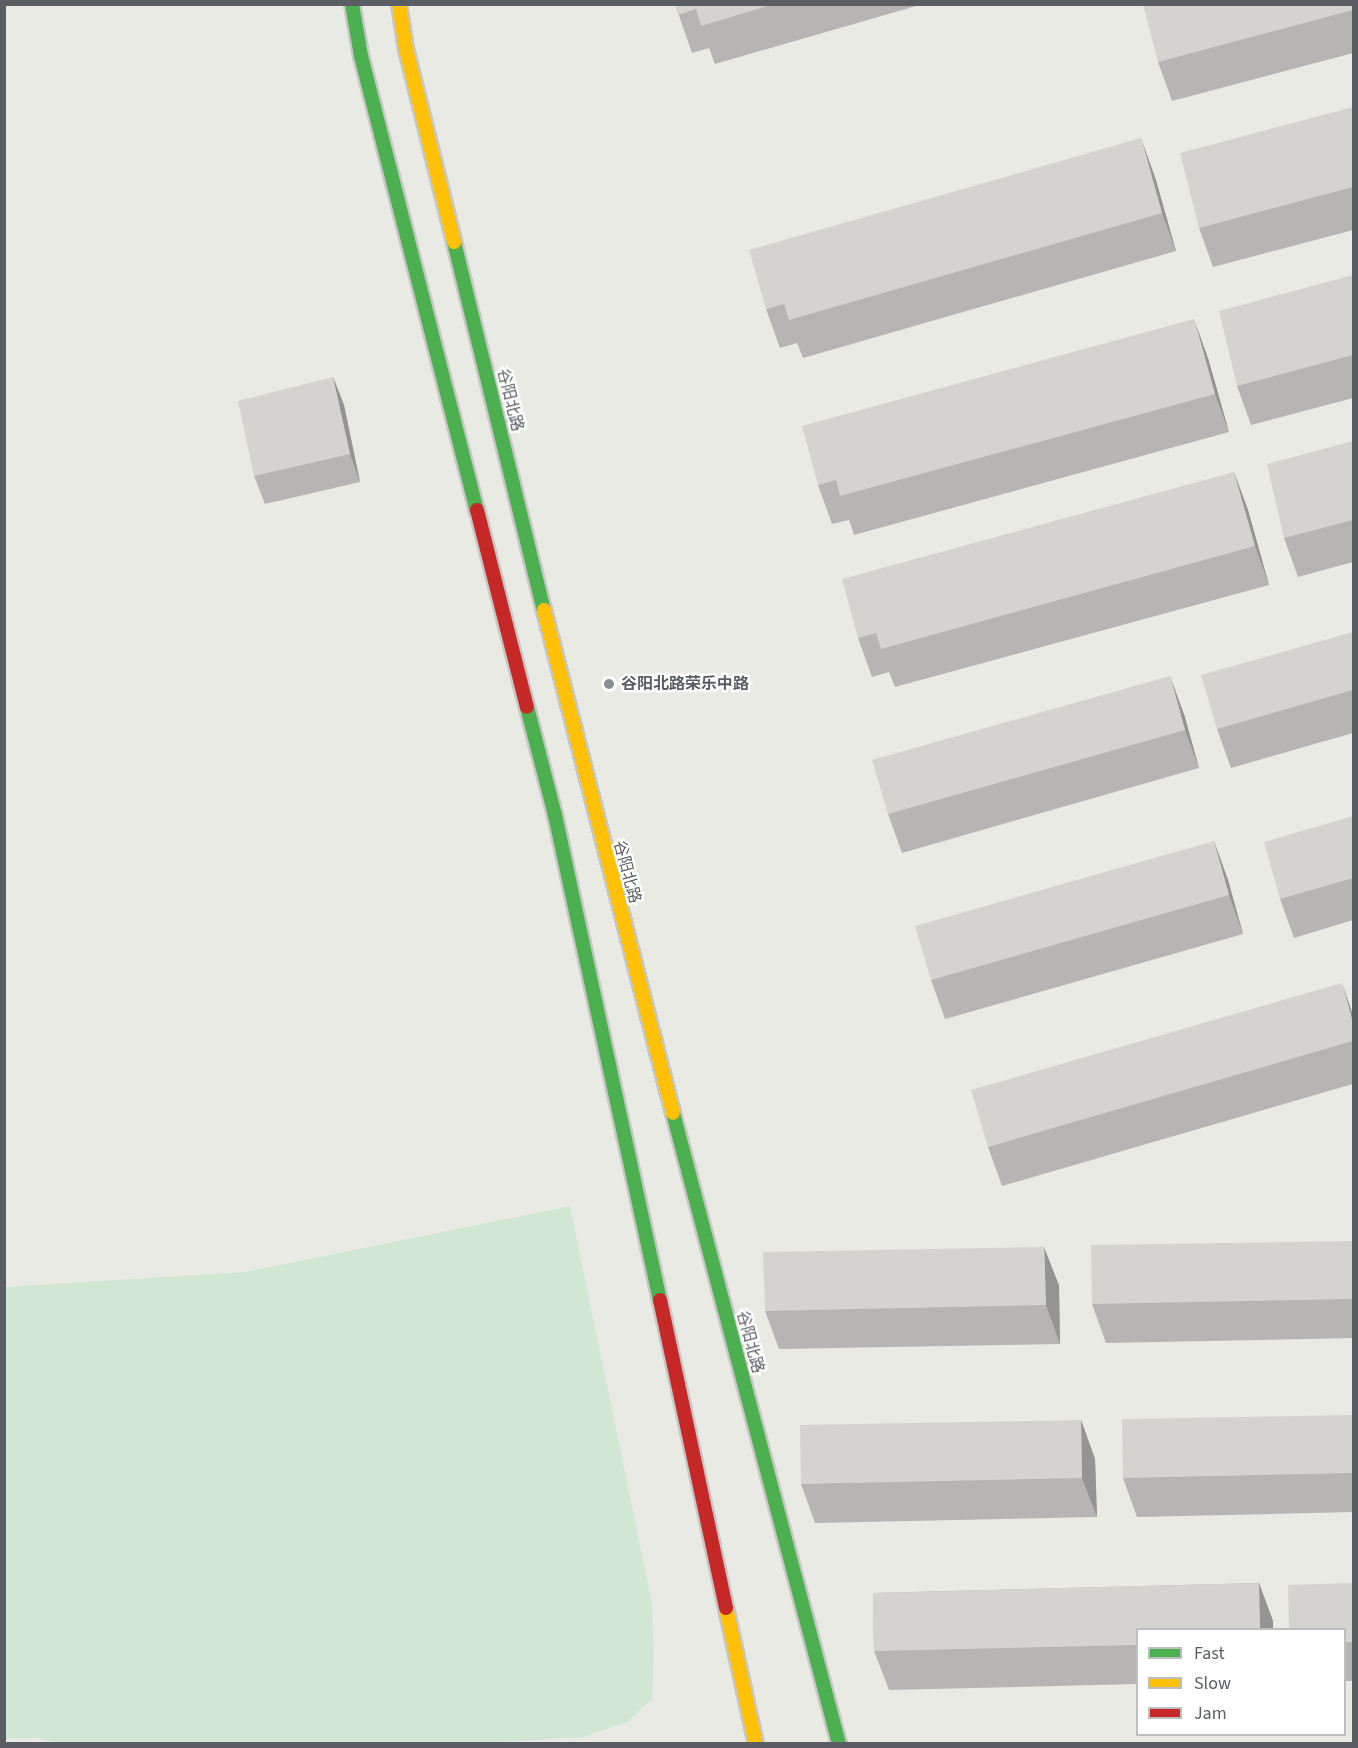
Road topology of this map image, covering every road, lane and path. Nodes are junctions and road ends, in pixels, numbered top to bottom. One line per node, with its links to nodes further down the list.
1 (352, 4): 3 (main road)
2 (399, 4): 4 (main road, 谷阳北路)
3 (756, 1743)
4 (839, 1743)

